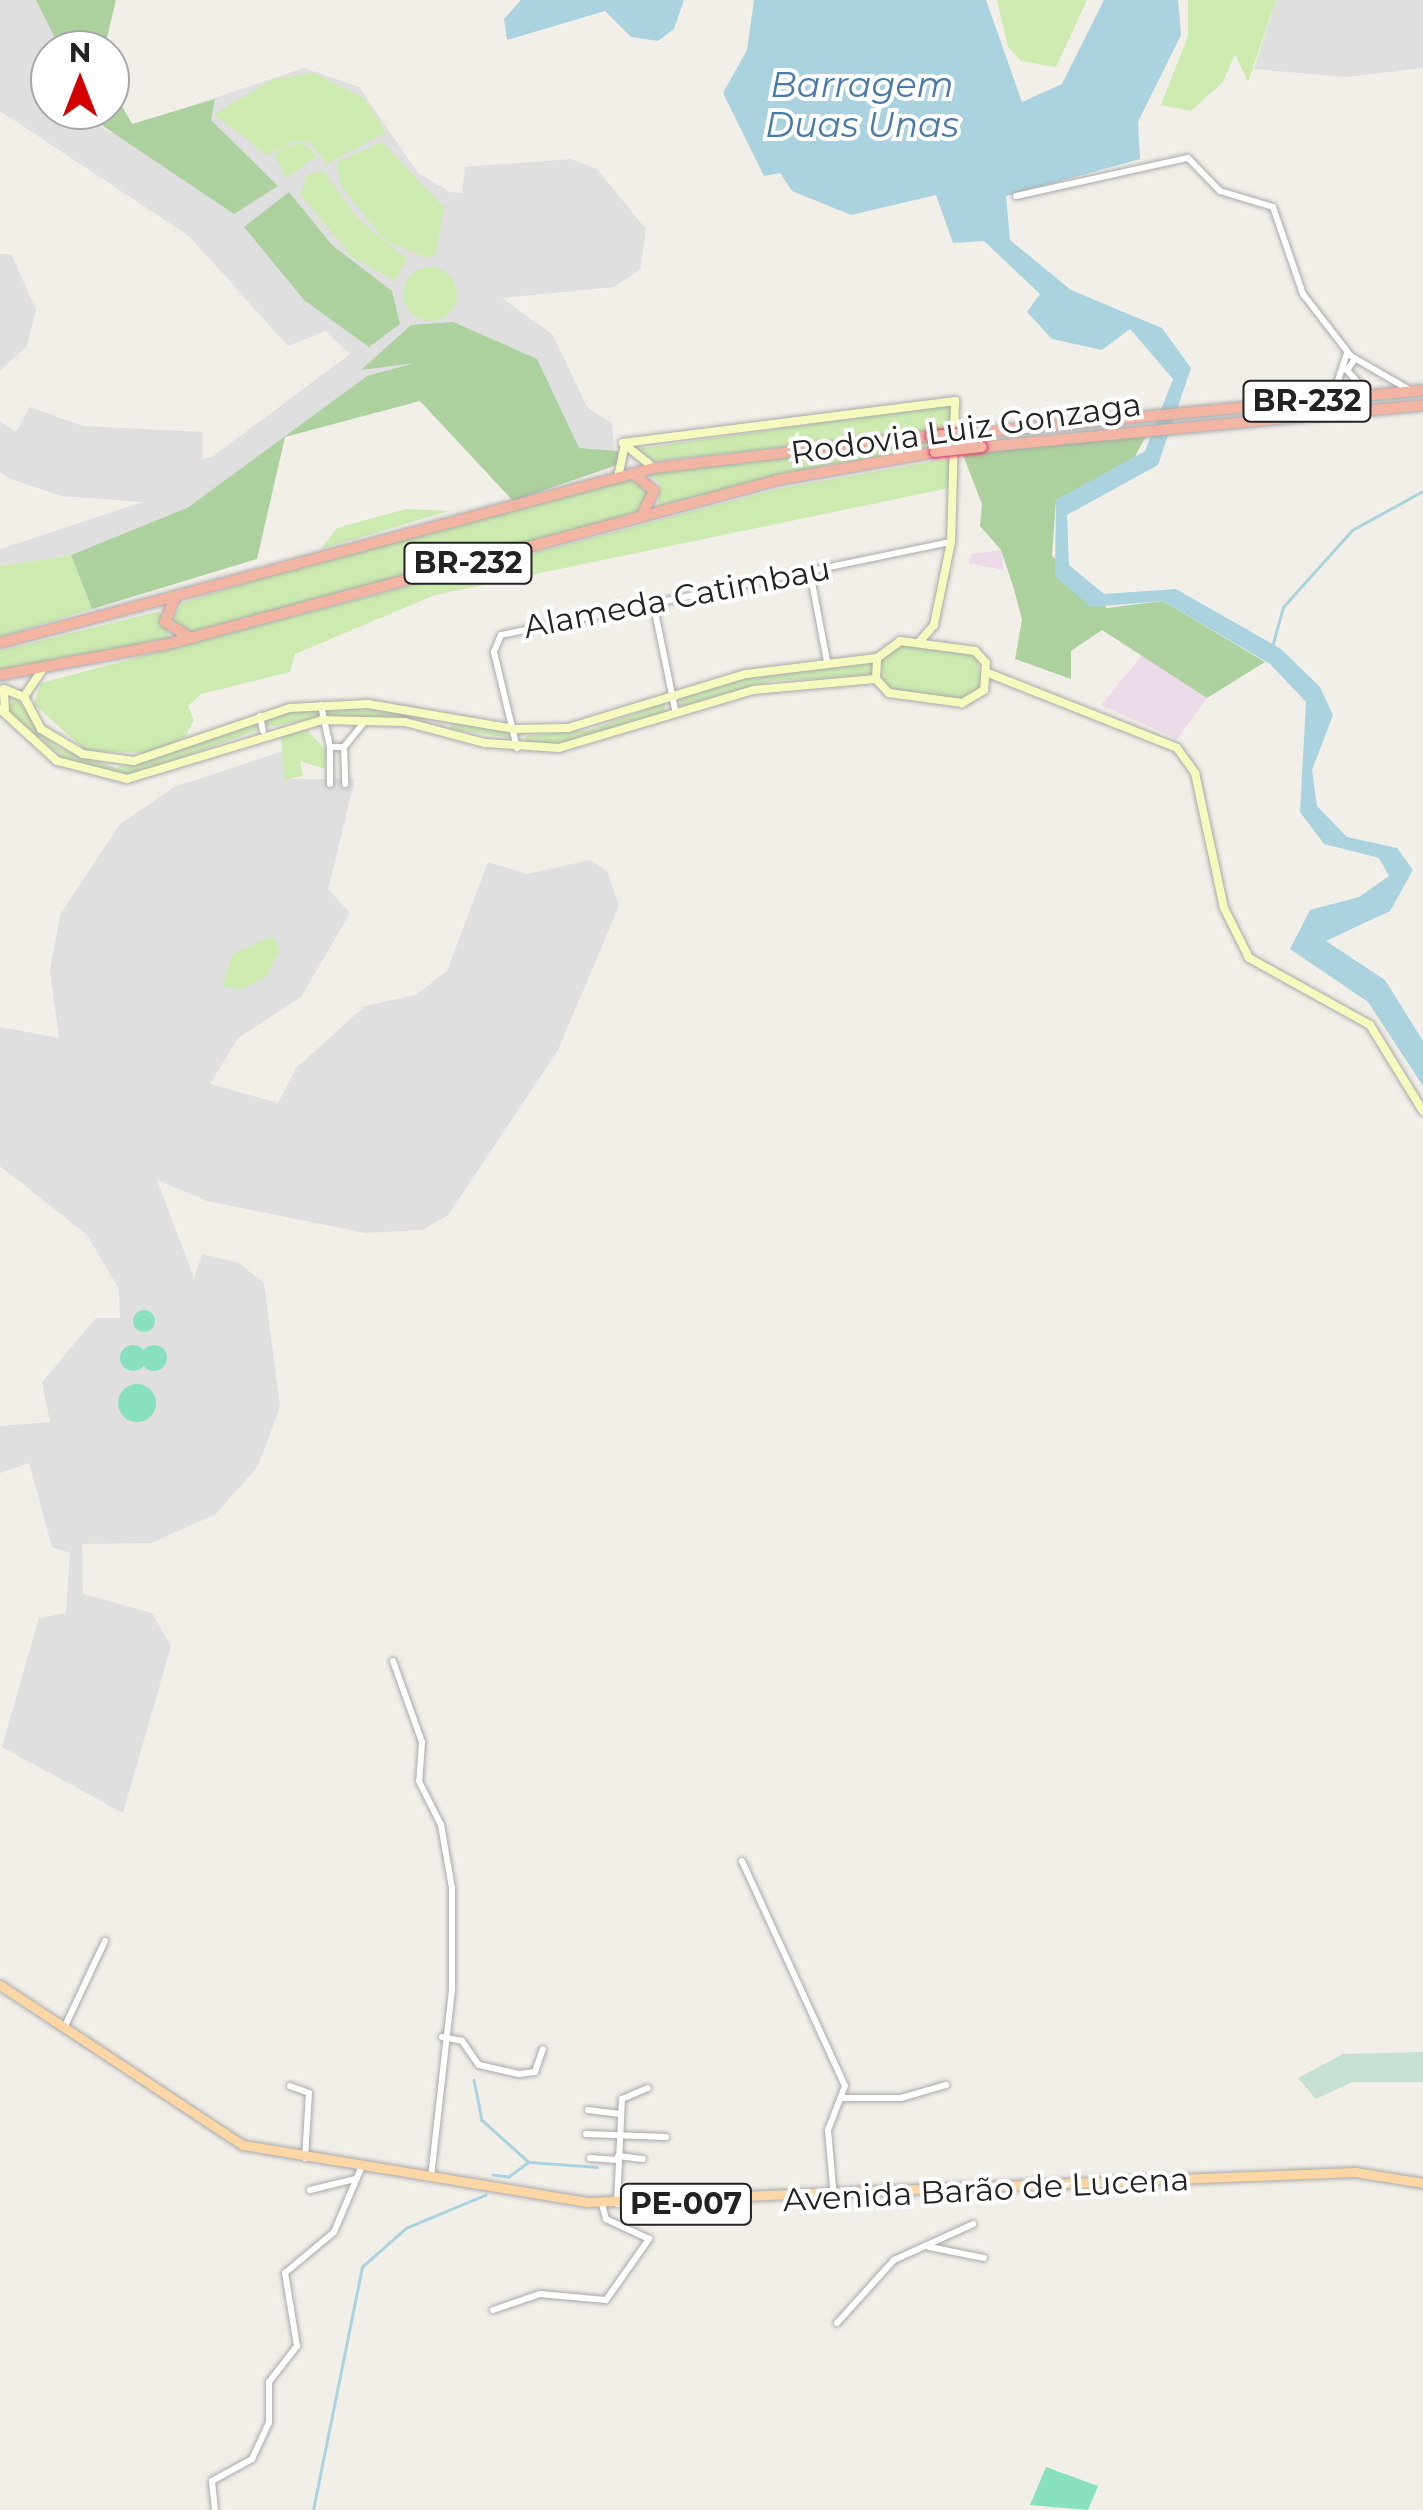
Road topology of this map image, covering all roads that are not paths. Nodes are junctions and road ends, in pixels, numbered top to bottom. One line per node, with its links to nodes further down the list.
1 (1016, 196): 2 (street)
2 (1348, 352): 3 (street); 4 (street)
3 (1355, 359): 4 (street); 5 (street)
4 (1347, 370): 6 (street); 7 (street)
5 (1418, 391): 6 (highway, Rodovia Luiz Gonzaga / BR-232)
6 (1370, 396): 7 (highway, Rodovia Luiz Gonzaga / BR-232)
7 (1325, 400): 9 (highway, Rodovia Luiz Gonzaga / BR-232)
8 (1423, 404): 9 (highway, Rodovia Luiz Gonzaga / BR-232)
9 (1122, 426): 11 (highway, Rodovia Luiz Gonzaga / BR-232, bridge); 13 (highway, Rodovia Luiz Gonzaga / BR-232, bridge)
10 (623, 443): 11 (main road); 12 (main road); 14 (main road)
11 (654, 468): 12 (highway, Rodovia Luiz Gonzaga / BR-232)
12 (622, 476): 13 (highway); 16 (highway, Rodovia Luiz Gonzaga / BR-232)
13 (636, 518): 19 (highway, Rodovia Luiz Gonzaga / BR-232)
14 (951, 542): 15 (street, Alameda Catimbau); 18 (main road)
15 (810, 572): 17 (street, Alameda Catimbau); 24 (street)
16 (190, 592): 19 (highway); 20 (highway, Rodovia Luiz Gonzaga / BR-232)
17 (653, 602): 29 (street); 39 (street, Alameda Catimbau)
18 (934, 625): 21 (main road); 22 (main road)
19 (200, 636): 25 (highway, Rodovia Luiz Gonzaga / BR-232)
20 (0, 642)
21 (919, 642): 22 (main road); 23 (main road)
22 (946, 644): 26 (main road)
23 (877, 658): 24 (main road); 28 (main road)
24 (827, 661): 29 (main road)
25 (42, 670): 27 (highway, Rodovia Luiz Gonzaga / BR-232); 30 (main road)
26 (988, 673): 28 (main road); 46 (main road)
27 (0, 675)
28 (876, 679): 33 (main road)
29 (672, 696): 33 (street); 39 (main road)
30 (24, 697): 32 (main road); 34 (main road)
31 (322, 704): 34 (main road); 35 (main road); 36 (street)
32 (4, 712): 40 (main road)
33 (676, 714): 45 (main road)
34 (260, 715): 40 (street)
35 (450, 716): 39 (main road); 41 (street)
36 (322, 720): 37 (main road); 38 (main road); 42 (street)
37 (367, 720): 41 (main road); 44 (street)
38 (294, 725): 40 (main road); 42 (street)
39 (515, 728): 45 (street)
40 (263, 731)
41 (445, 732): 45 (main road)
42 (322, 734): 43 (street)
43 (330, 747): 44 (street); 44 (street)
44 (344, 747)
45 (517, 748)
46 (1423, 1111)
47 (393, 1660): 52 (street)
48 (742, 1861): 57 (street)
49 (105, 1942): 51 (street)
50 (0, 1984): 51 (main road, Avenida Barão de Lucena / PE-007)
51 (65, 2026): 63 (main road, Avenida Barão de Lucena / PE-007)
52 (442, 2037): 53 (street); 68 (street)
53 (543, 2048)
54 (946, 2084): 57 (street)
55 (290, 2086): 63 (street)
56 (648, 2088): 59 (street)
57 (844, 2098): 72 (street)
58 (588, 2110): 59 (street)
59 (620, 2114): 61 (street)
60 (586, 2134): 61 (street)
61 (619, 2136): 62 (street); 65 (street)
62 (666, 2137)
63 (305, 2158): 67 (main road, Avenida Barão de Lucena / PE-007)
64 (590, 2158): 65 (street)
65 (618, 2158): 66 (street); 74 (street)
66 (642, 2159)
67 (362, 2166): 68 (main road, Avenida Barão de Lucena / PE-007); 69 (street)
68 (431, 2176): 73 (main road, Avenida Barão de Lucena / PE-007)
69 (355, 2179): 71 (street); 80 (street)
70 (1423, 2183): 72 (main road, Avenida Barão de Lucena / PE-007)
71 (310, 2190)
72 (834, 2198): 74 (main road, Avenida Barão de Lucena / PE-007)
73 (602, 2204): 74 (main road, Avenida Barão de Lucena / PE-007); 78 (street)
74 (617, 2205)
75 (973, 2224): 76 (street)
76 (928, 2246): 77 (street); 79 (street)
77 (984, 2258)
78 (493, 2310)
79 (837, 2324)
80 (215, 2510)

